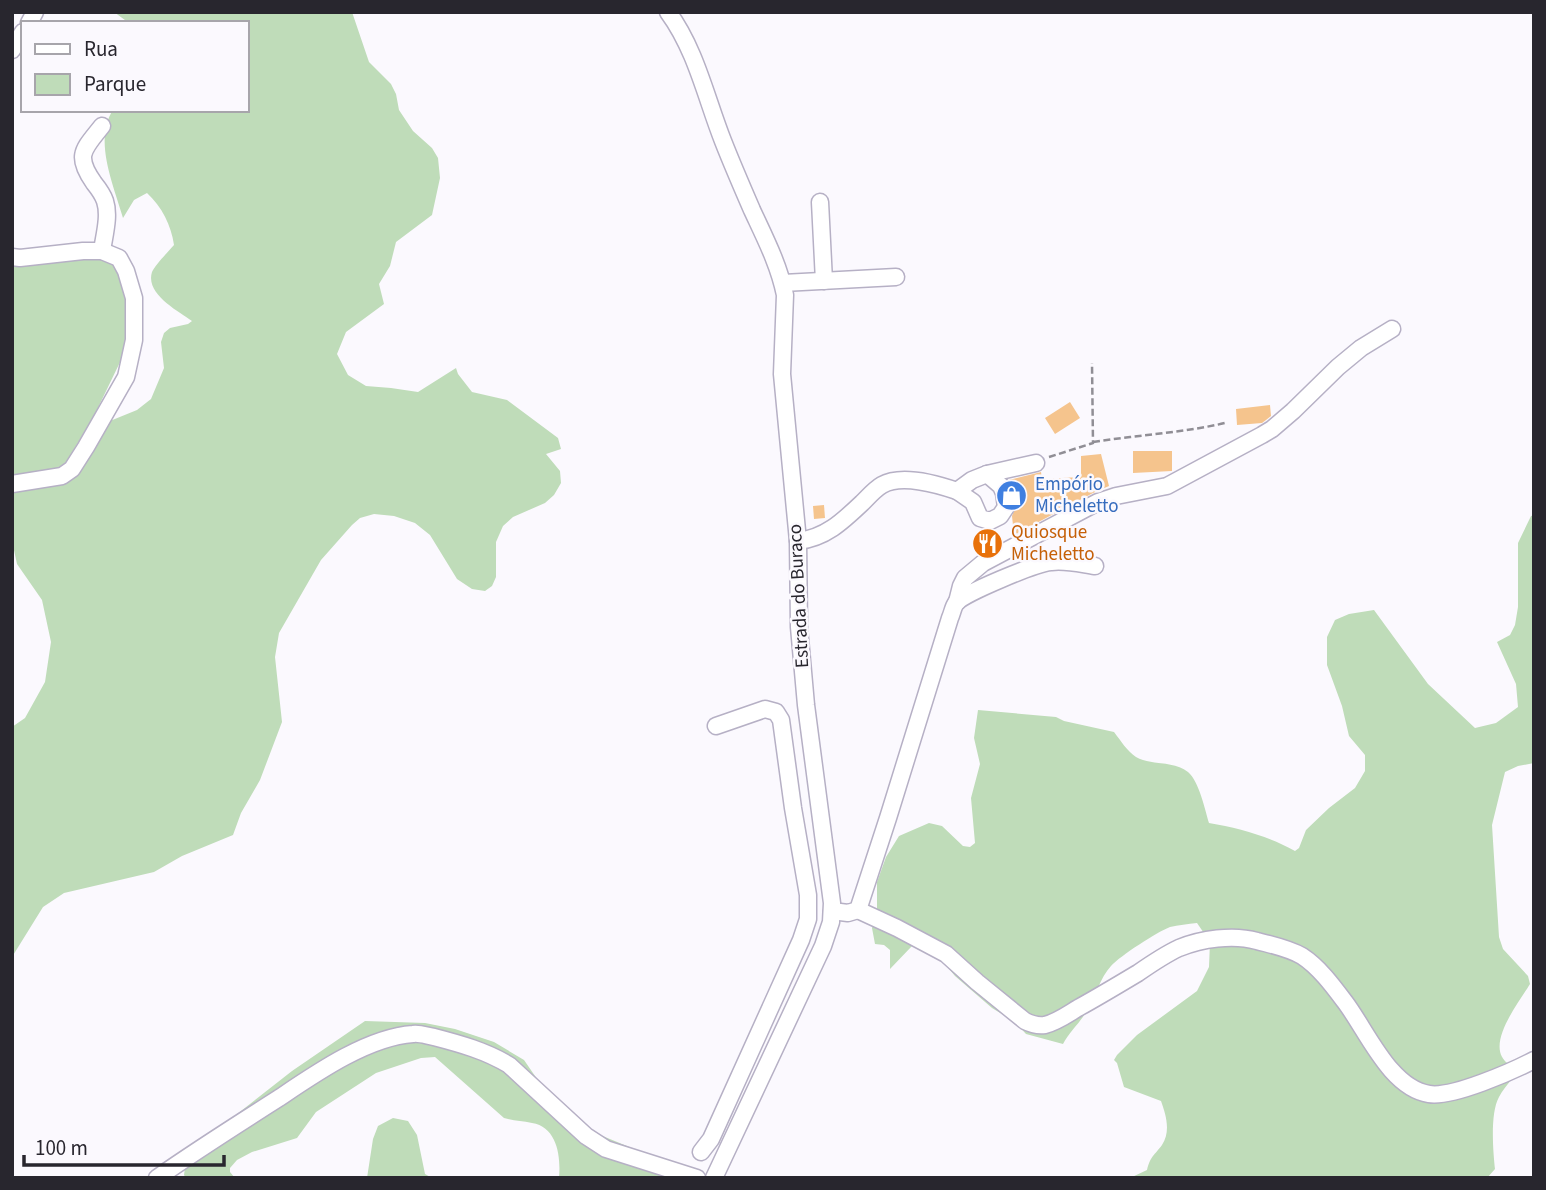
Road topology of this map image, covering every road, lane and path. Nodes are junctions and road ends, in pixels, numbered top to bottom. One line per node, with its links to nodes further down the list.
1 (668, 12): 8 (street, Estrada do Buraco)
2 (102, 126): 4 (street)
3 (820, 202): 7 (street)
4 (102, 251): 5 (street); 15 (street)
5 (12, 257)
6 (897, 276): 7 (street)
7 (824, 281): 8 (street)
8 (783, 283): 17 (street, Estrada do Buraco)
9 (1392, 329): 19 (street)
10 (1092, 363): 12 (path)
11 (1225, 424): 12 (path)
12 (1093, 442): 13 (path)
13 (1036, 463): 14 (street)
14 (987, 474): 16 (street); 16 (street)
15 (12, 484)
16 (957, 491): 17 (street)
17 (797, 541): 22 (street, Estrada do Buraco)
18 (1095, 566): 19 (street)
19 (957, 602): 21 (street)
20 (716, 726): 23 (street)
21 (858, 910): 22 (street); 25 (street)
22 (832, 911): 24 (street, Estrada do Buraco)
23 (775, 996): 24 (street); 26 (street)
24 (795, 1005): 29 (street, Estrada do Buraco)
25 (1534, 1060)
26 (701, 1152)
27 (158, 1178): 28 (street)
28 (697, 1178)
29 (714, 1178)

